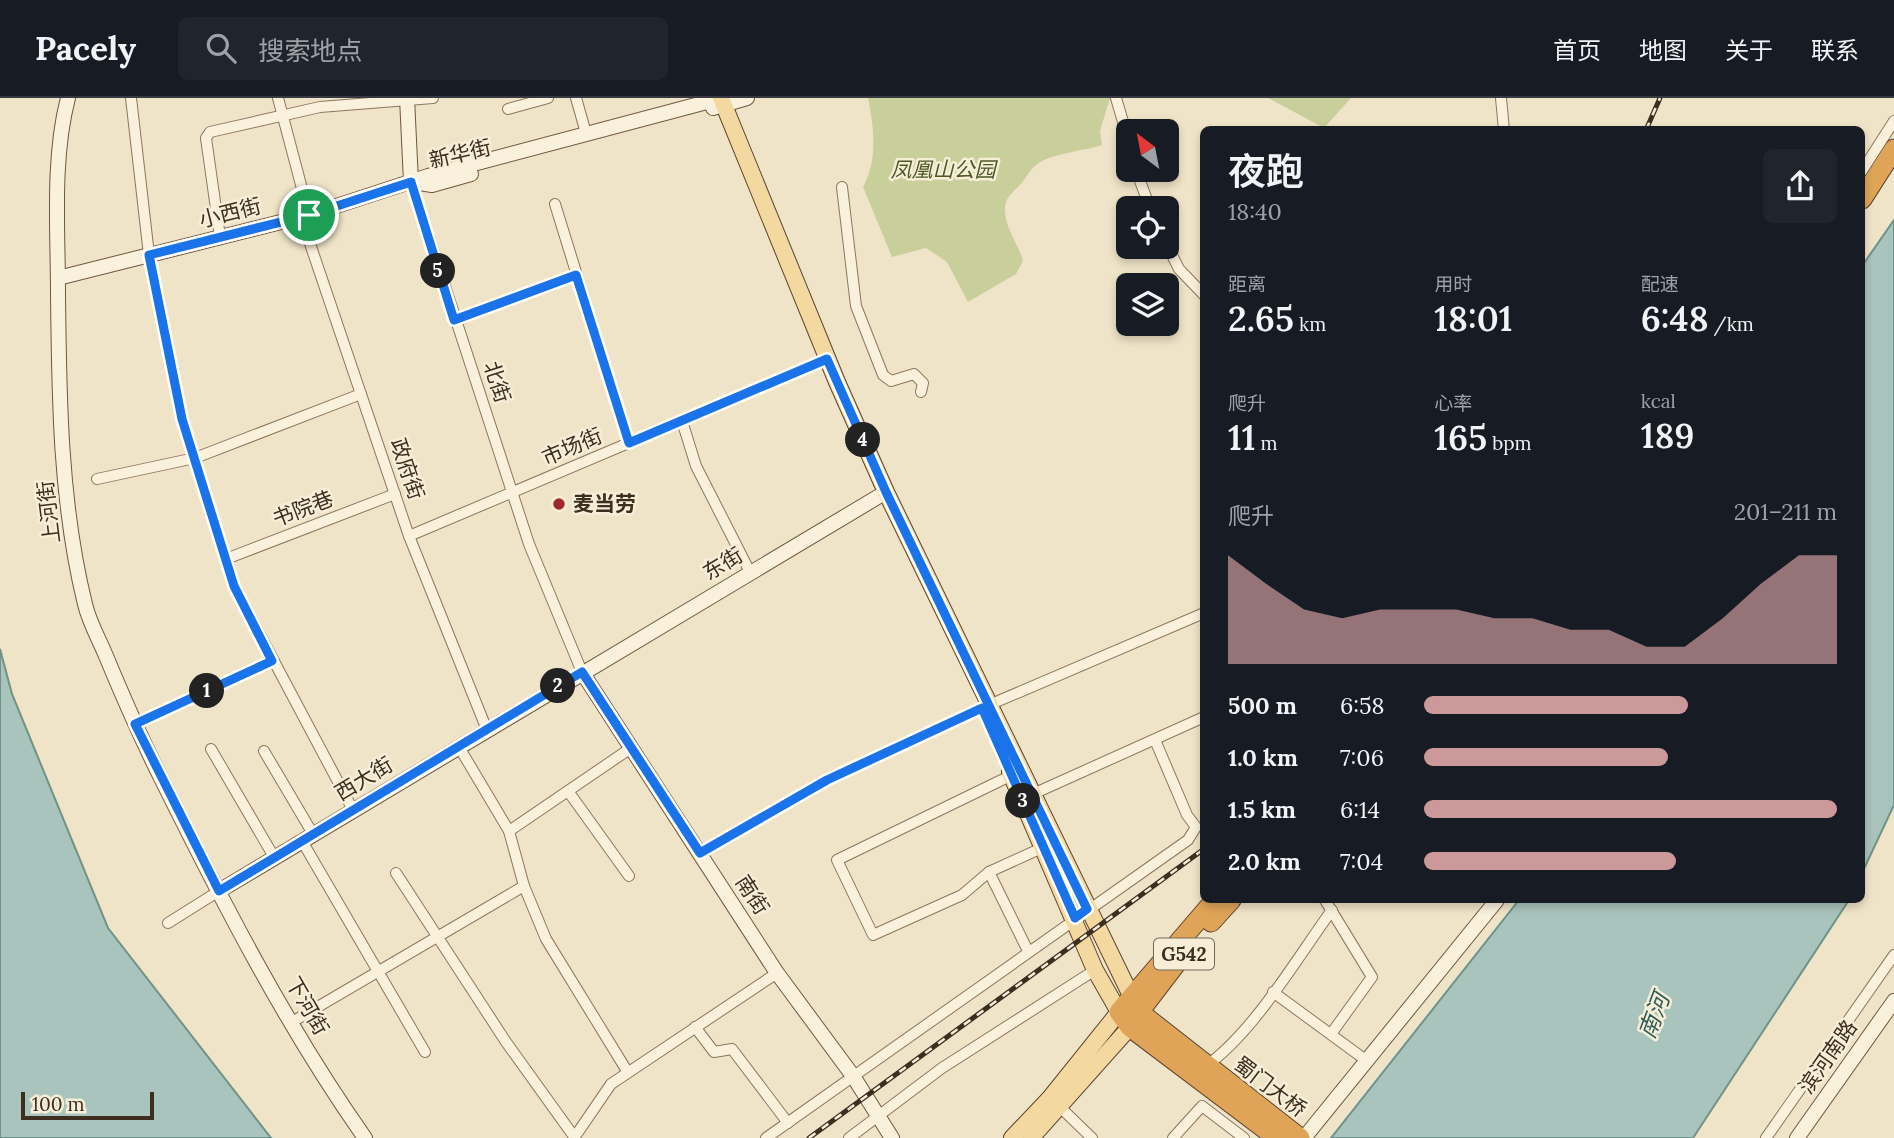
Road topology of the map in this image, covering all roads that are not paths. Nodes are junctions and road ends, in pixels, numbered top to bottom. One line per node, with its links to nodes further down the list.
1 (68, 98): 32 (street, 上河街)
2 (131, 98): 29 (street)
3 (278, 98): 14 (street, 政府街)
4 (433, 98): 10 (street)
5 (548, 98): 13 (street)
6 (576, 98): 18 (street)
7 (747, 98): 11 (street, 新华街)
8 (1116, 98): 15 (street)
9 (1501, 98): 17 (street)
10 (407, 100): 12 (street); 22 (street, 北街)
11 (718, 101): 18 (street, 新华街); 22 (street, 新华街); 35 (main road)
12 (320, 102): 14 (street)
13 (508, 109)
14 (283, 114): 27 (street, 政府街); 28 (street)
15 (1122, 119)
16 (1894, 121): 21 (street)
17 (1504, 126)
18 (586, 133): 22 (street, 新华街)
19 (1894, 149): 24 (highway)
20 (1894, 164): 26 (highway)
21 (1865, 166)
22 (411, 182): 27 (street, 小西街); 34 (street, 北街)
23 (842, 187): 36 (street)
24 (1865, 194)
25 (555, 204): 31 (street)
26 (1865, 208)
27 (305, 216): 28 (street, 小西街); 37 (street, 政府街)
28 (220, 237): 29 (street, 小西街)
29 (149, 255): 32 (street, 小西街); 40 (street)
30 (1174, 259): 33 (street)
31 (576, 275): 34 (street); 39 (street)
32 (58, 278): 53 (street, 上河街)
33 (1200, 291)
34 (454, 320): 43 (street, 北街)
35 (823, 360): 38 (street, 市场街); 44 (main road)
36 (920, 393)
37 (361, 394): 40 (street); 42 (street, 政府街)
38 (681, 421): 39 (street, 市场街); 47 (street)
39 (629, 443): 43 (street, 市场街)
40 (195, 458): 41 (street); 46 (street)
41 (97, 479)
42 (395, 494): 45 (street, 政府街); 46 (street, 书院巷)
43 (512, 494): 45 (street, 市场街); 50 (street, 北街)
44 (882, 494): 47 (street, 东街); 51 (main road)
45 (409, 536): 54 (street, 政府街)
46 (226, 559): 49 (street)
47 (750, 572): 50 (street, 东街)
48 (1200, 615): 51 (street)
49 (272, 661): 53 (street); 63 (street)
50 (582, 672): 54 (street, 西大街); 57 (street, 南街)
51 (986, 707): 60 (main road); 62 (main road); 67 (street)
52 (1200, 719): 55 (street)
53 (135, 724): 73 (street, 上河街)
54 (487, 730): 56 (street, 西大街)
55 (1155, 740): 62 (street); 79 (street)
56 (459, 747): 63 (street, 西大街); 64 (street)
57 (631, 748): 61 (street); 67 (street, 南街)
58 (211, 749): 68 (street)
59 (264, 751): 65 (street)
60 (1012, 775): 66 (main road); 69 (street)
61 (568, 791): 64 (street); 71 (street)
62 (1032, 794): 79 (main road)
63 (353, 810): 65 (street, 西大街)
64 (509, 831): 72 (street)
65 (307, 838): 68 (street, 西大街); 85 (street)
66 (1044, 847): 69 (street); 79 (main road)
67 (700, 853): 86 (street, 南街)
68 (274, 857): 73 (street, 西大街)
69 (989, 872): 82 (street)
70 (396, 873): 81 (street)
71 (629, 876)
72 (524, 886): 81 (street); 95 (street)
73 (219, 891): 80 (street, 西大街); 90 (street, 下河街)
74 (1213, 903): 89 (highway, G542)
75 (1228, 903): 89 (highway, G542)
76 (1327, 903): 78 (street)
77 (1495, 903): 94 (street)
78 (1332, 910): 87 (street); 92 (street)
79 (1081, 913): 82 (street); 84 (main road); 89 (main road)
80 (167, 923)
81 (437, 937): 85 (street); 102 (street)
82 (1028, 951): 97 (street)
83 (1894, 955): 113 (street)
84 (1095, 970): 89 (main road); 99 (street)
85 (378, 972): 90 (street); 93 (street)
86 (776, 973): 91 (street); 97 (street, 南街)
87 (1273, 992): 92 (street); 96 (street)
88 (1894, 1001): 114 (street, 滨河南路)
89 (1129, 1012): 96 (highway); 98 (main road); 106 (main road)
90 (292, 1022): 101 (street, 下河街)
91 (695, 1027): 95 (street); 100 (street)
92 (1331, 1034): 94 (street)
93 (425, 1052)
94 (1367, 1061): 112 (street)
95 (627, 1072): 102 (street)
96 (1208, 1074): 111 (highway, 蜀门大桥); 112 (highway, 蜀门大桥)
97 (853, 1076): 99 (street, 南街); 100 (street)
98 (1060, 1107): 107 (main road); 108 (street)
99 (878, 1116): 104 (street); 105 (street, 南街)
100 (788, 1123): 103 (street)
101 (365, 1138)
102 (574, 1138)
103 (766, 1138)
104 (849, 1138)
105 (892, 1138)
106 (1012, 1138)
107 (1031, 1138)
108 (1092, 1138)
109 (1173, 1138): 110 (street)
110 (1244, 1138)
111 (1277, 1138)
112 (1302, 1138)
113 (1766, 1138)
114 (1797, 1138)

